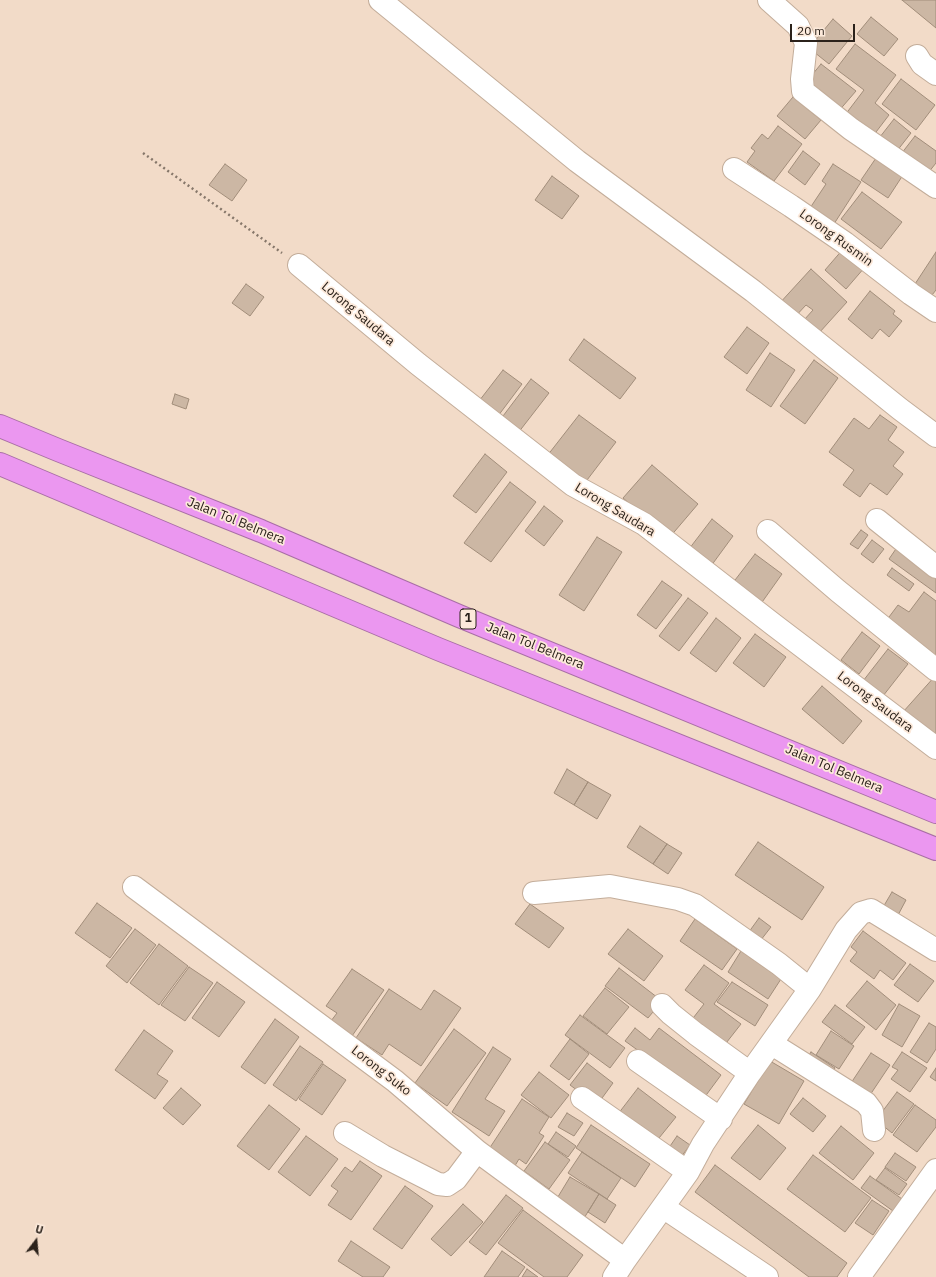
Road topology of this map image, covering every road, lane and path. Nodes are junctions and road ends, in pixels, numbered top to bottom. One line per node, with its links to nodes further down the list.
1 (380, 0): 11 (street)
2 (769, 0): 7 (street)
3 (917, 56): 4 (street)
4 (936, 74)
5 (143, 153): 8 (path)
6 (734, 169): 9 (street, Lorong Rusmin)
7 (936, 187)
8 (299, 265): 17 (street, Lorong Saudara)
9 (936, 312)
10 (0, 426): 18 (highway, Jalan Tol Belmera / 1)
11 (936, 436)
12 (0, 464): 19 (highway)
13 (877, 520): 15 (street)
14 (768, 531): 16 (street)
15 (936, 567)
16 (936, 670)
17 (936, 748)
18 (936, 812)
19 (936, 849)
20 (134, 887): 32 (street, Lorong Suko)
21 (534, 893): 23 (street)
22 (936, 950): 23 (street)
23 (810, 989): 25 (street)
24 (662, 1004): 27 (street)
25 (772, 1044): 27 (street); 30 (street)
26 (638, 1061): 29 (street)
27 (750, 1073): 29 (street)
28 (582, 1098): 34 (street)
29 (721, 1119): 34 (street)
30 (874, 1130)
31 (345, 1133): 32 (street)
32 (477, 1151): 36 (street, Lorong Suko)
33 (936, 1170): 38 (street)
34 (688, 1172): 35 (street)
35 (663, 1206): 36 (street); 37 (street)
36 (620, 1269)
37 (767, 1277)
38 (860, 1277)

